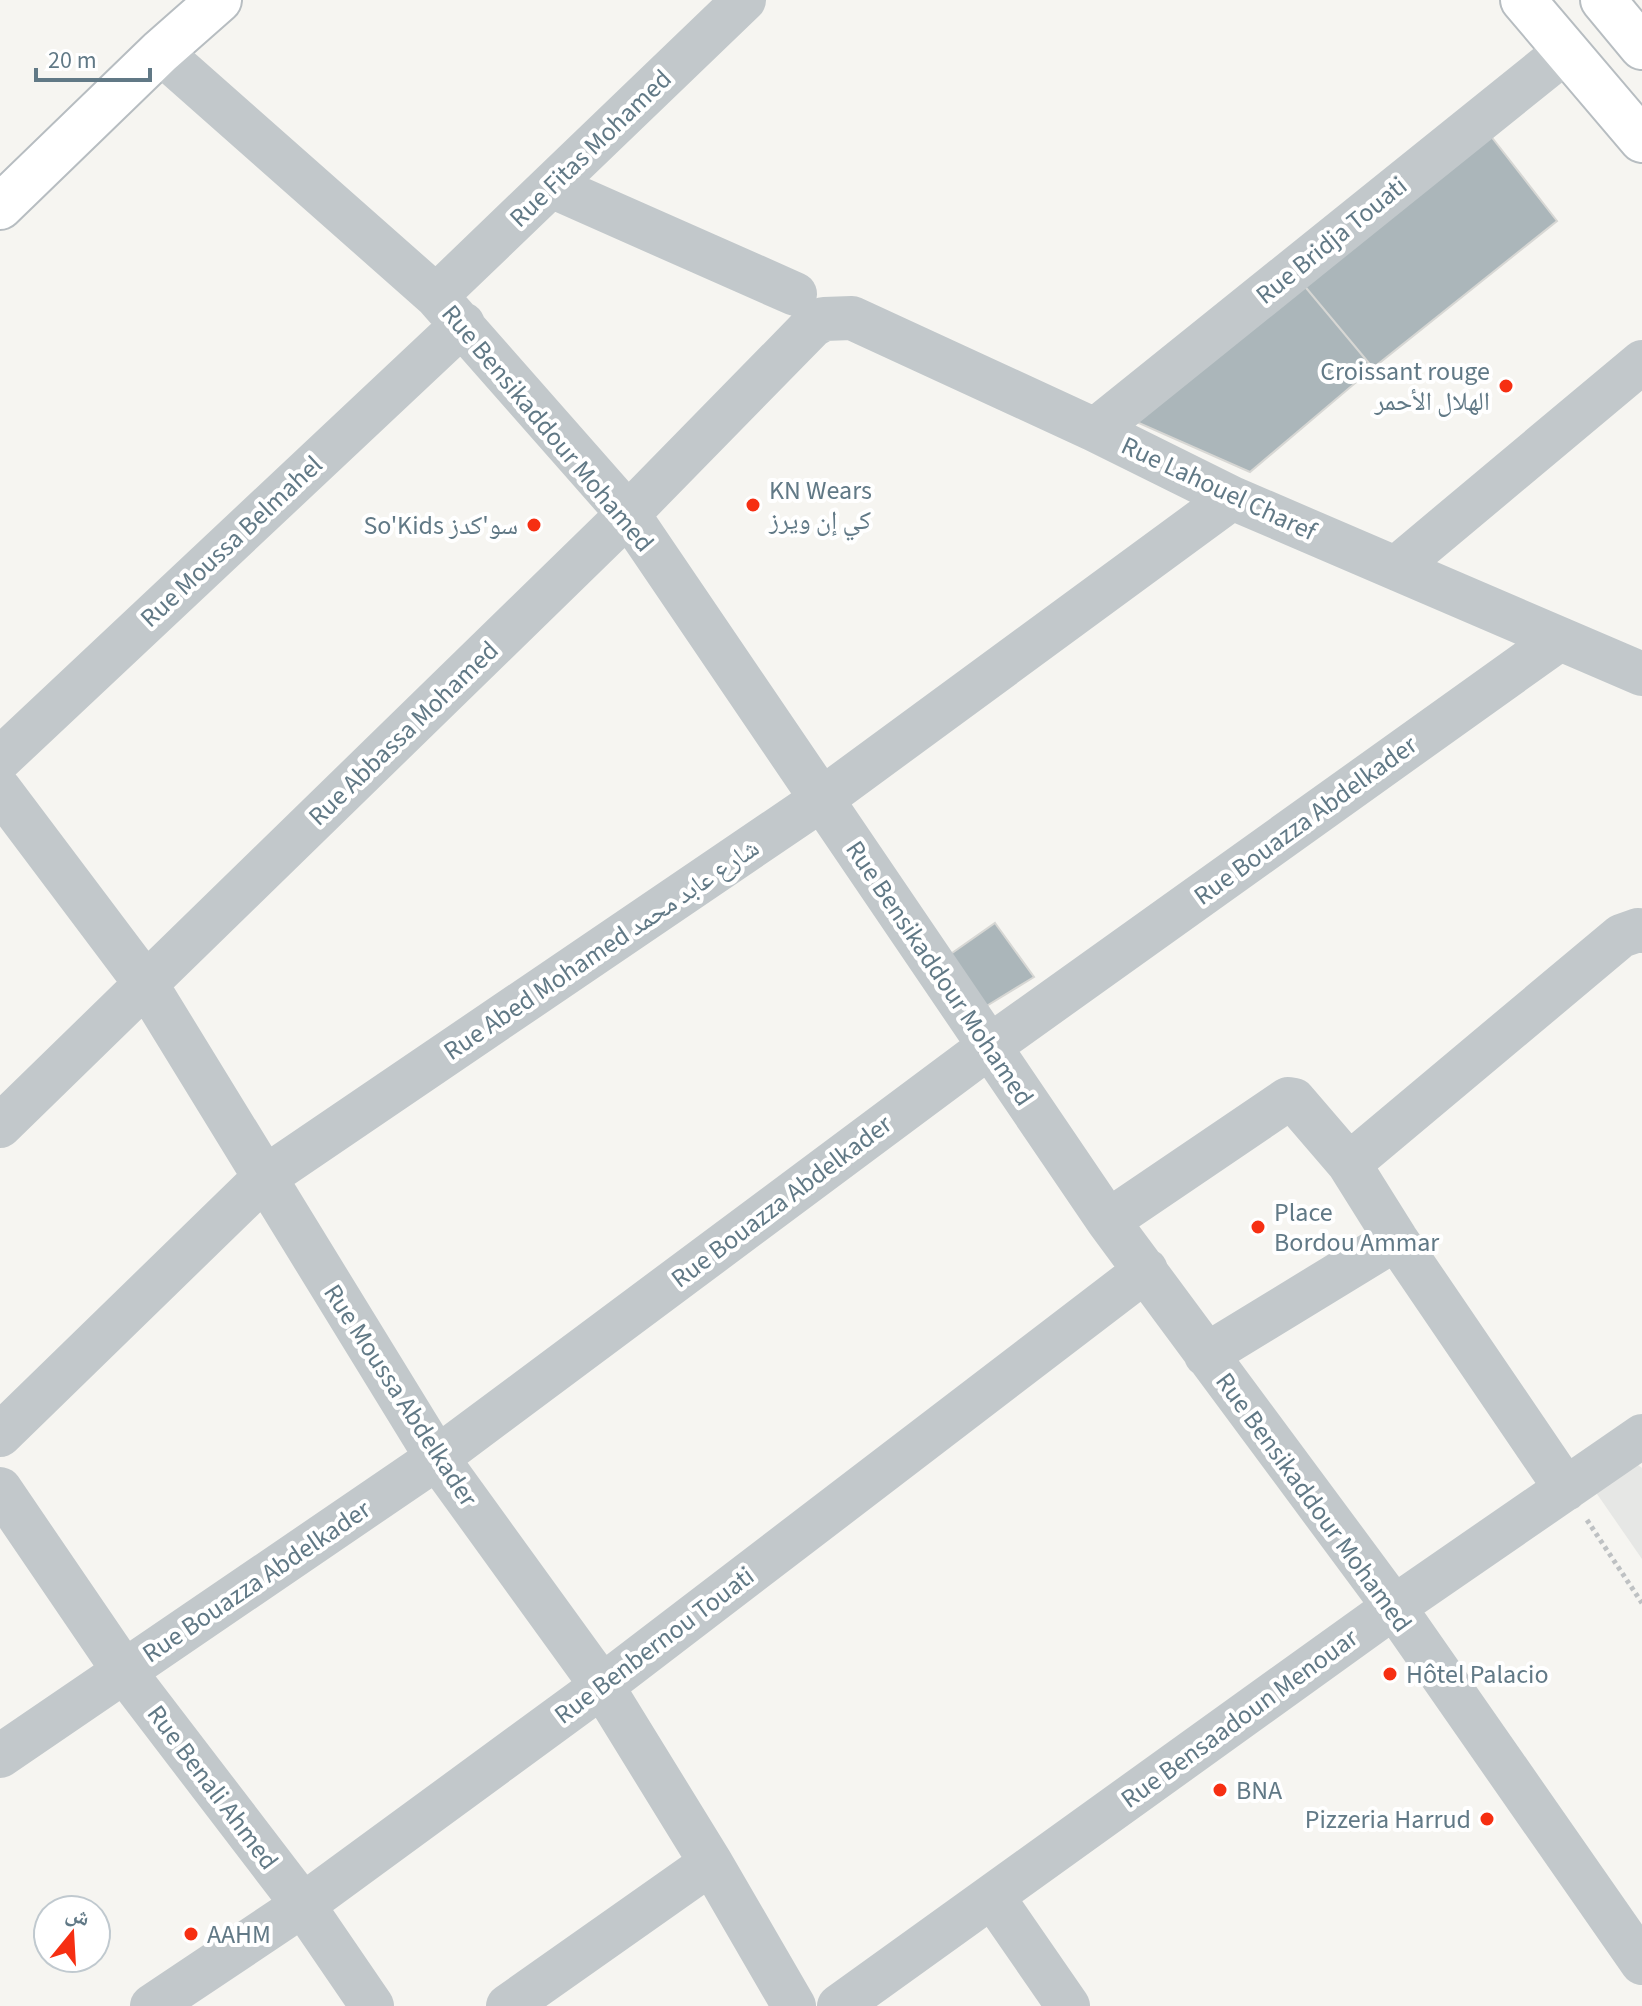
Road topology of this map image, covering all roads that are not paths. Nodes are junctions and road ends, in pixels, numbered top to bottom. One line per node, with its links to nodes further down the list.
1 (219, 0): 7 (main road)
2 (744, 0): 9 (street, Rue Fitas Mohamed)
3 (1523, 0): 6 (main road)
4 (1603, 0): 5 (main road)
5 (1642, 47)
6 (1566, 51): 8 (main road); 15 (street, Rue Bridja Touati)
7 (160, 52): 10 (main road); 12 (street, Rue Bensikaddour Mohamed)
8 (1642, 140)
9 (551, 186): 11 (street); 12 (street, Rue Fitas Mohamed)
10 (0, 207)
11 (795, 294)
12 (449, 310): 17 (street, Rue Bensikaddour Mohamed); 21 (street, Rue Moussa Belmahel)
13 (801, 336): 15 (street, Rue Lahouel Charef); 17 (street, Rue Abbassa Mohamed)
14 (1642, 362): 18 (street)
15 (1095, 430): 16 (street, Rue Lahouel Charef)
16 (1232, 498): 18 (street, Rue Lahouel Charef); 23 (street, Rue Abed Mohamed شارع عابد محمد)
17 (628, 514): 23 (street, Rue Bensikaddour Mohamed); 25 (street, Rue Abbassa Mohamed)
18 (1396, 568): 19 (street, Rue Lahouel Charef)
19 (1558, 640): 20 (street, Rue Lahouel Charef); 26 (street, Rue Bouazza Abdelkader)
20 (1642, 674)
21 (0, 759)
22 (0, 790): 25 (street, Rue Moussa Abdelkader)
23 (822, 799): 26 (street, Rue Bensikaddour Mohamed); 29 (street, Rue Abed Mohamed شارع عابد محمد)
24 (1642, 931): 28 (street)
25 (146, 984): 27 (street, Rue Abbassa Mohamed); 29 (street, Rue Moussa Abdelkader)
26 (990, 1046): 30 (street, Rue Bensikaddour Mohamed); 36 (street, Rue Bouazza Abdelkader)
27 (0, 1126)
28 (1349, 1164): 30 (street); 31 (street)
29 (264, 1178): 34 (street, Rue Abed Mohamed شارع عابد محمد); 36 (street, Rue Moussa Abdelkader)
30 (1108, 1221): 32 (street, Rue Bensikaddour Mohamed)
31 (1396, 1239): 33 (street); 38 (street)
32 (1146, 1270): 33 (street, Rue Bensikaddour Mohamed); 41 (street, Rue Benbernou Touati)
33 (1206, 1355): 39 (street, Rue Bensikaddour Mohamed)
34 (0, 1435)
35 (1642, 1436): 38 (street, Rue Bensaadoun Menouar)
36 (437, 1458): 40 (street, Rue Bouazza Abdelkader); 41 (street, Rue Moussa Abdelkader)
37 (0, 1489): 40 (street, Rue Benali Ahmed)
38 (1566, 1489): 39 (street, Rue Bensaadoun Menouar)
39 (1394, 1607): 44 (street, Rue Bensaadoun Menouar); 46 (street, Rue Bensikaddour Mohamed)
40 (124, 1671): 42 (street, Rue Bouazza Abdelkader); 45 (street, Rue Benali Ahmed)
41 (602, 1686): 43 (street, Rue Moussa Abdelkader); 45 (street, Rue Benbernou Touati)
42 (0, 1756)
43 (711, 1863): 49 (street); 50 (street, Rue Moussa Abdelkader)
44 (992, 1896): 51 (street, Rue Bensaadoun Menouar); 52 (street)
45 (303, 1905): 47 (street, Rue Benbernou Touati); 48 (street, Rue Benali Ahmed)
46 (1642, 1963)
47 (152, 2006)
48 (372, 2006)
49 (508, 2006)
50 (794, 2006)
51 (839, 2006)
52 (1068, 2006)

